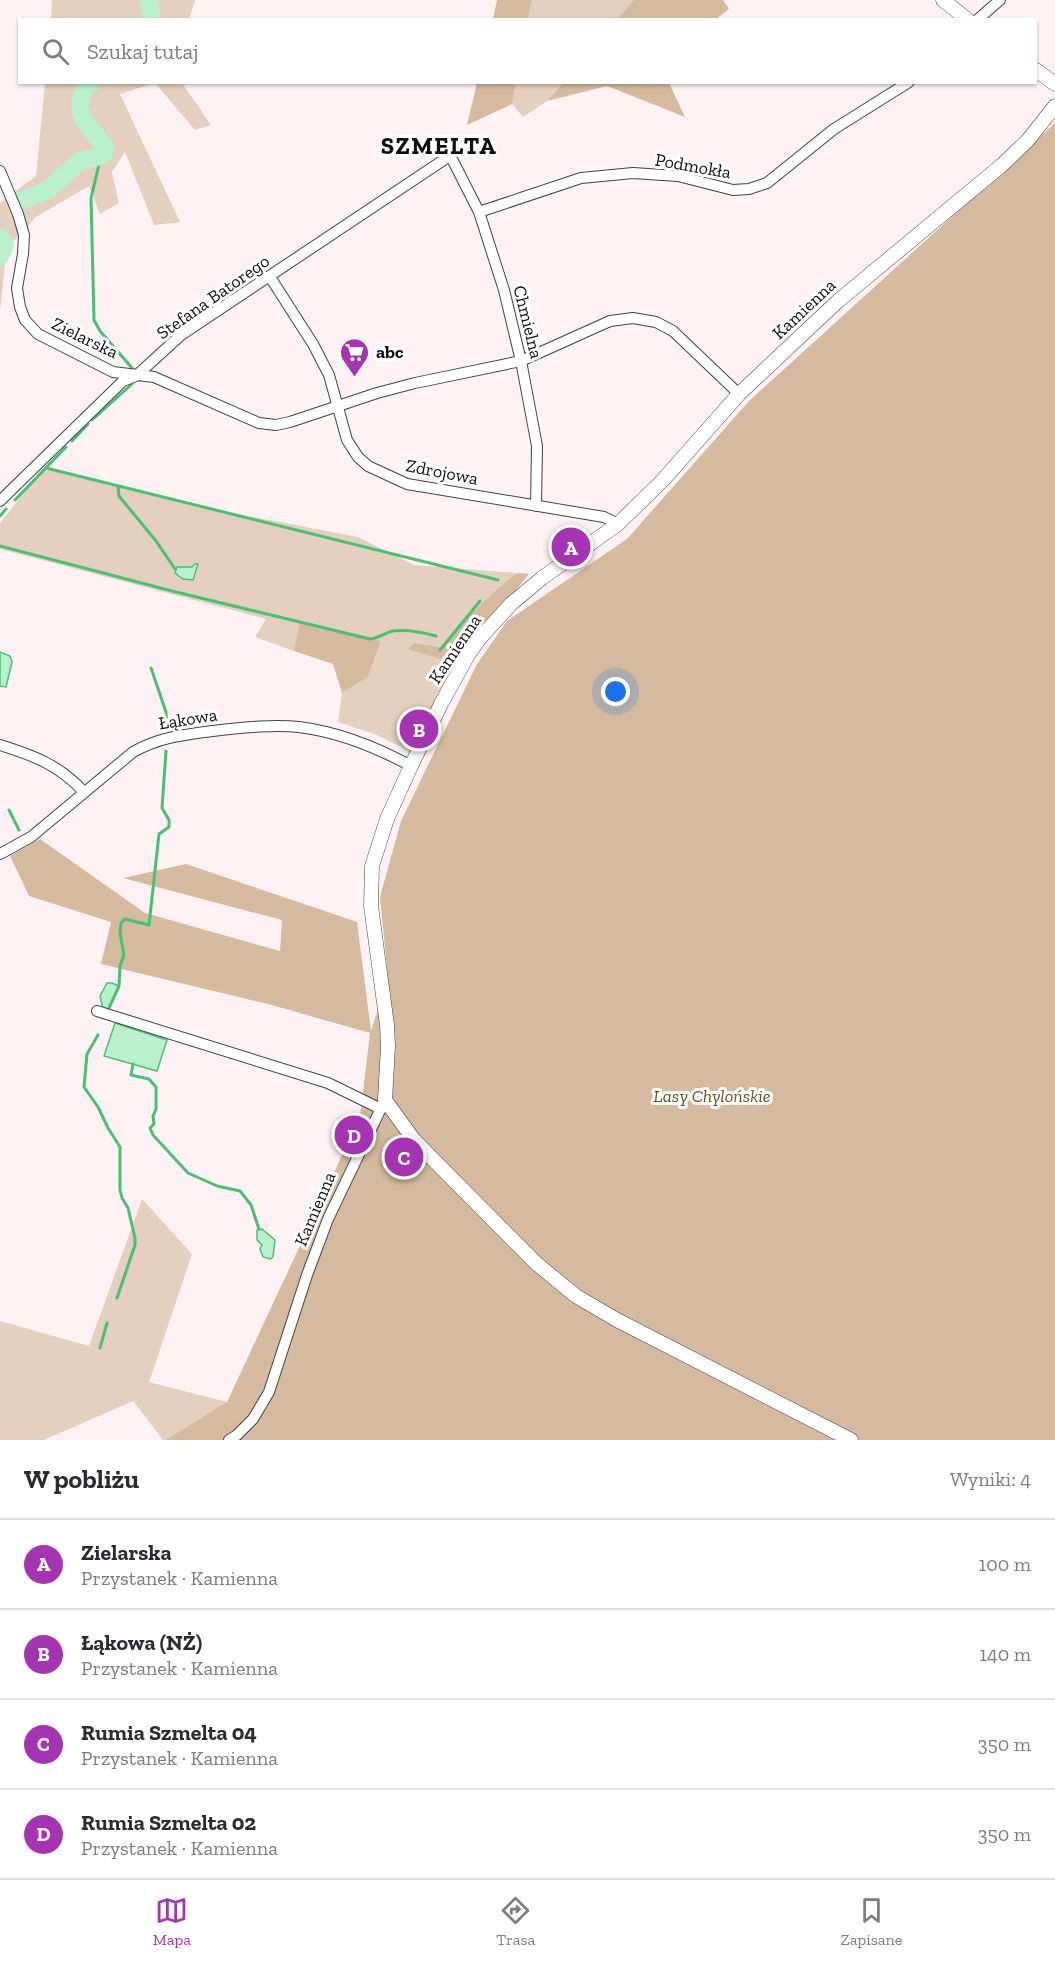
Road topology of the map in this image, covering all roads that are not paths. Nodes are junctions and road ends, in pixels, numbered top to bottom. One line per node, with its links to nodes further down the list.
1 (943, 0): 3 (street)
2 (1000, 0): 4 (street)
3 (966, 18)
4 (979, 18)
5 (1037, 71): 7 (street)
6 (906, 84): 12 (street, Podmokła)
7 (1055, 84)
8 (1055, 106): 16 (street, Kamienna)
9 (466, 145): 10 (street, Stefana Batorego)
10 (450, 155): 12 (street, Chmielna); 13 (street, Stefana Batorego)
11 (0, 171): 15 (street, Zielarska)
12 (479, 212): 14 (street, Chmielna)
13 (270, 277): 15 (street, Stefana Batorego); 17 (street, Zdrojowa)
14 (521, 361): 16 (street, Zielarska); 17 (street, Zielarska); 19 (street, Chmielna)
15 (136, 376): 17 (street, Zielarska); 18 (street, Stefana Batorego)
16 (739, 394): 20 (street, Kamienna)
17 (338, 406): 19 (street, Zdrojowa)
18 (0, 501)
19 (536, 506): 20 (street, Zdrojowa)
20 (618, 524): 22 (street, Kamienna)
21 (0, 745): 23 (street)
22 (411, 766): 23 (street, Łąkowa); 26 (street, Kamienna)
23 (84, 792): 24 (street, Łąkowa)
24 (0, 854)
25 (97, 1011): 26 (street)
26 (383, 1105): 27 (street, Kamienna); 28 (street)
27 (229, 1440)
28 (851, 1440)

